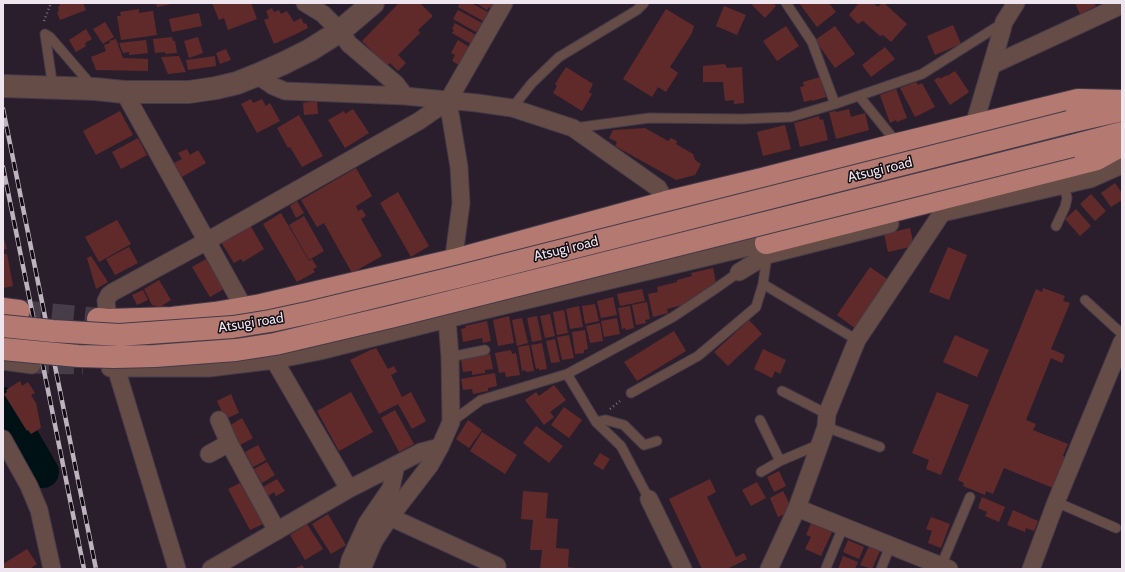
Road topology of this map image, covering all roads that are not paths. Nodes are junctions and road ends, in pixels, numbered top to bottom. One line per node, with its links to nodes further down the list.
1 (305, 3): 9 (street)
2 (373, 3): 9 (street)
3 (504, 3): 18 (street)
4 (644, 3): 21 (lane)
5 (786, 3): 20 (lane)
6 (1016, 3): 8 (street)
7 (1122, 6): 10 (street)
8 (1004, 22): 10 (street); 17 (lane)
9 (340, 31): 11 (street); 16 (street)
10 (992, 65): 23 (street)
11 (257, 75): 15 (street); 16 (street)
12 (3, 86): 13 (street)
13 (53, 88): 14 (street); 14 (lane)
14 (95, 90): 15 (street)
15 (124, 92): 34 (street)
16 (405, 96): 18 (street)
17 (858, 96): 20 (lane); 26 (lane)
18 (448, 101): 21 (street); 34 (street); 36 (street)
19 (1122, 101): 23 (highway)
20 (835, 104): 24 (lane)
21 (512, 108): 24 (street)
22 (1122, 110): 41 (highway, Atsugi road, bridge)
23 (974, 125): 26 (highway)
24 (574, 128): 31 (street)
25 (1122, 134): 47 (highway, Atsugi road, bridge)
26 (898, 144): 29 (highway)
27 (1122, 145): 35 (highway)
28 (1122, 165): 30 (street)
29 (748, 182): 31 (highway); 35 (street)
30 (1064, 186): 33 (lane); 45 (street)
31 (666, 202): 36 (highway)
32 (890, 224): 35 (street)
33 (1056, 226)
34 (207, 241): 40 (street); 43 (street)
35 (767, 249): 37 (street); 38 (lane); 42 (street)
36 (454, 260): 40 (highway); 42 (street)
37 (739, 272): 53 (lane)
38 (763, 284): 45 (lane); 55 (lane)
39 (1085, 300): 44 (lane)
40 (244, 308): 43 (highway); 50 (street)
41 (8, 315)
42 (447, 319): 49 (street); 50 (street)
43 (103, 320)
44 (1122, 334)
45 (857, 340): 58 (street)
46 (1122, 342): 74 (street)
47 (3, 349)
48 (485, 350): 49 (lane)
49 (450, 357): 59 (street)
50 (275, 360): 71 (street); 85 (street)
51 (3, 361): 52 (street)
52 (32, 366)
53 (567, 374): 59 (lane); 60 (lane)
54 (782, 391): 58 (lane)
55 (631, 393)
56 (219, 420): 63 (street)
57 (760, 420): 68 (lane)
58 (826, 420): 64 (street); 65 (lane)
59 (451, 422): 66 (street)
60 (596, 422): 62 (lane); 73 (lane)
61 (3, 439): 84 (street)
62 (657, 441)
63 (229, 443): 67 (street); 79 (street)
64 (820, 444): 68 (lane); 75 (street)
65 (880, 446)
66 (440, 447): 69 (street); 76 (street)
67 (209, 454)
68 (780, 461): 70 (lane)
69 (396, 465): 71 (street); 87 (street)
70 (761, 472)
71 (349, 489): 79 (street)
72 (970, 497): 81 (lane)
73 (649, 499): 89 (street)
74 (1056, 502): 78 (lane); 92 (street)
75 (797, 508): 77 (street); 90 (street)
76 (390, 517): 82 (street); 88 (street)
77 (843, 527): 80 (street); 83 (lane)
78 (1116, 528)
79 (277, 531): 86 (street)
80 (890, 546): 81 (street); 91 (lane)
81 (945, 567)
82 (499, 568)
83 (826, 568)
84 (52, 569)
85 (177, 569)
86 (211, 569)
87 (348, 569)
88 (362, 569)
89 (683, 569)
90 (769, 569)
91 (880, 569)
92 (1031, 569)

